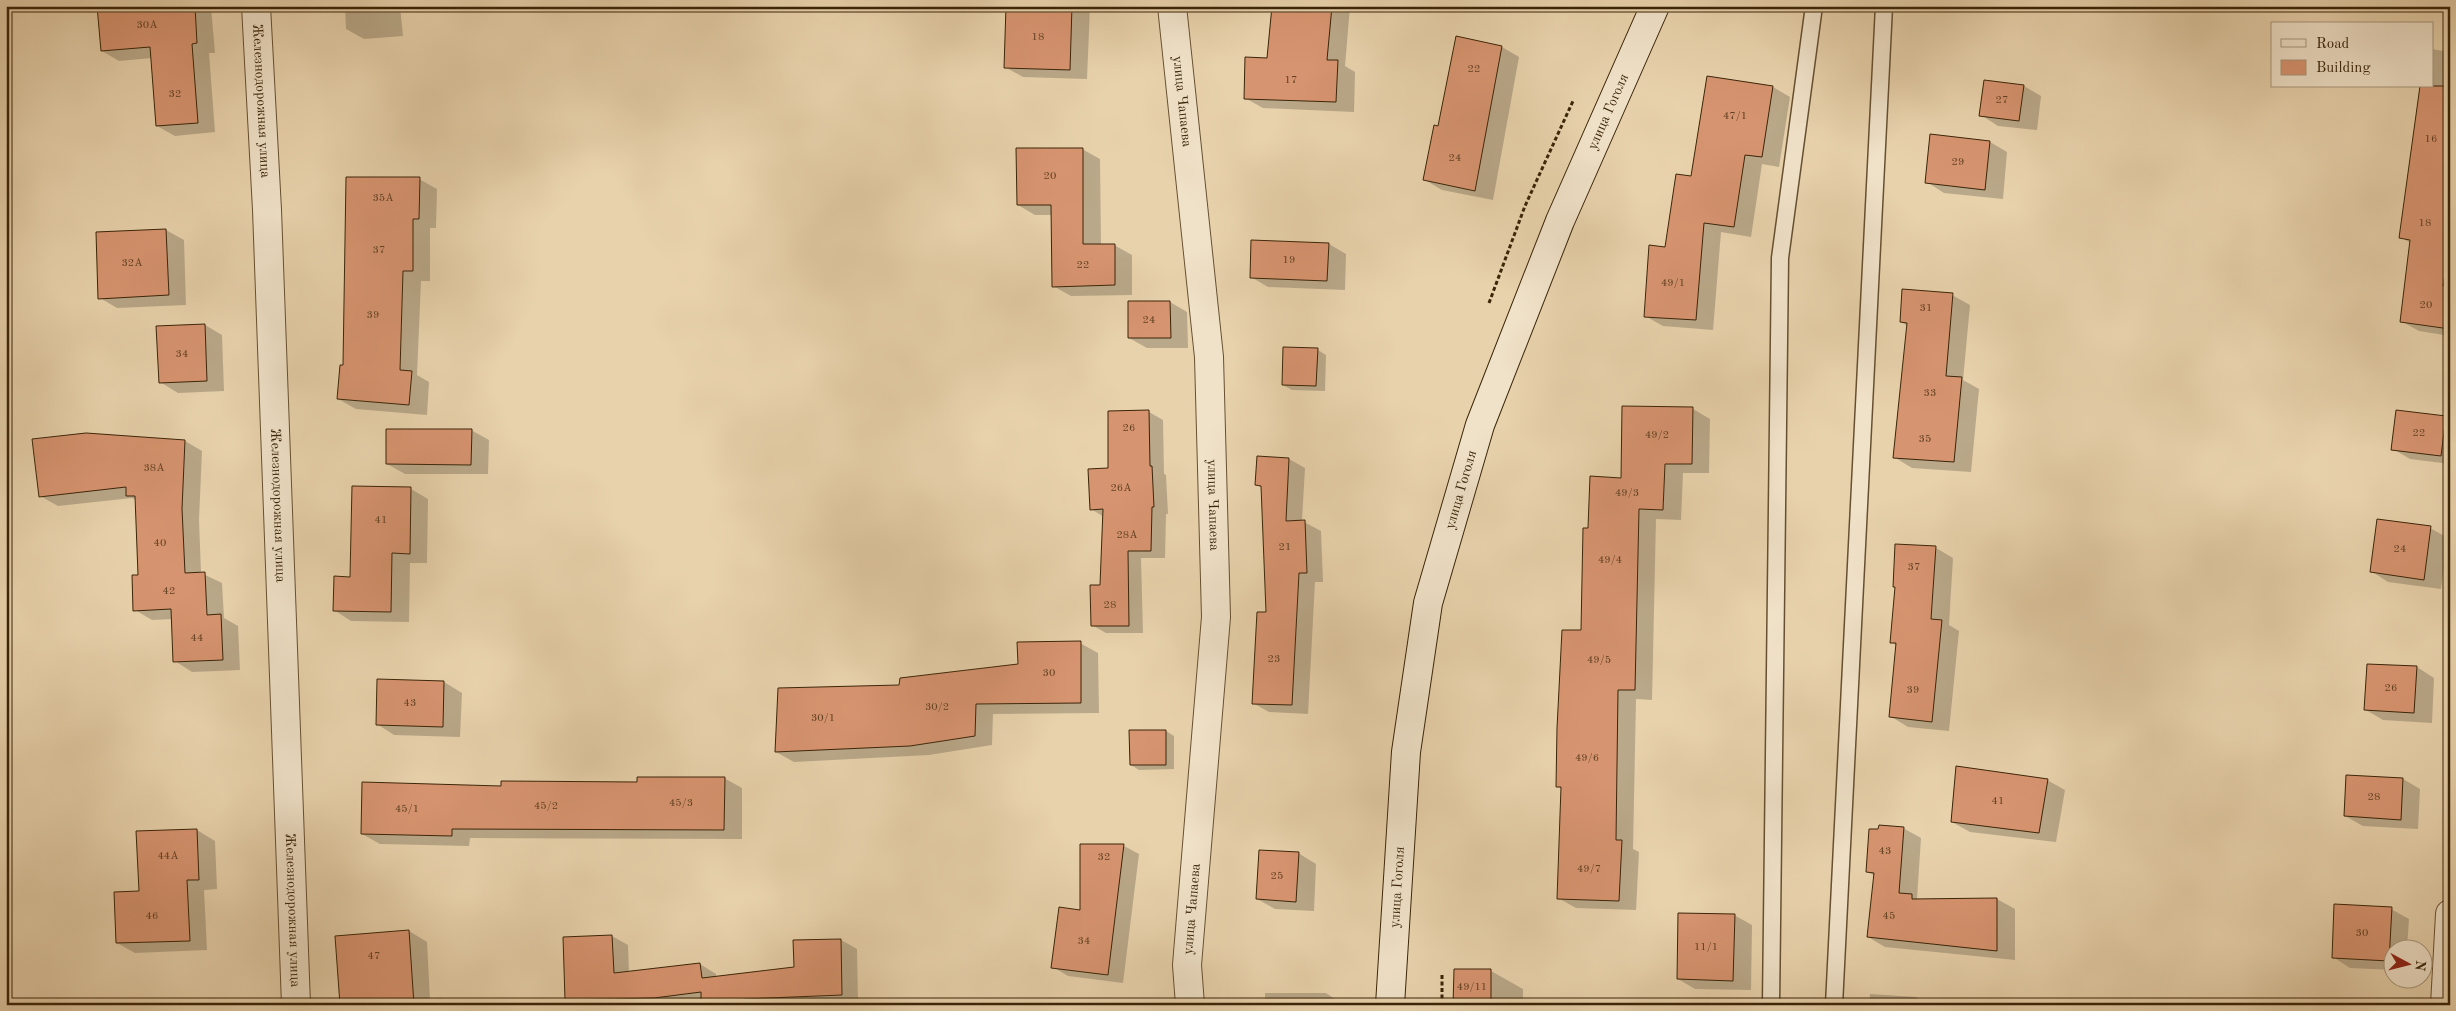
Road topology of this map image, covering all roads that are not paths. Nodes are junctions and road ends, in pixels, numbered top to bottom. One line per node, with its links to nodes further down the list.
1 (256, 6): 7 (street, Железнодорожная улица)
2 (1172, 6): 8 (street, улица Чапаева)
3 (1655, 6): 9 (street, улица Гоголя)
4 (1814, 6): 10 (lane)
5 (1884, 6): 11 (lane)
6 (2450, 914): 12 (street)
7 (296, 1005)
8 (1190, 1005)
9 (1390, 1005)
10 (1771, 1005)
11 (1834, 1005)
12 (2445, 1005)

